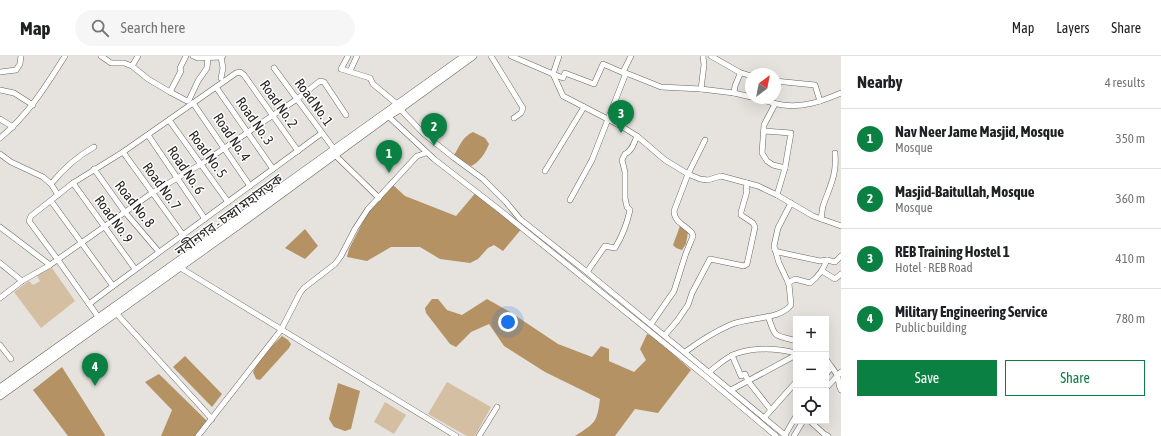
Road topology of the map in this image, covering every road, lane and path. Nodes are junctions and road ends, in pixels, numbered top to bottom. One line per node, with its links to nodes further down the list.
1 (21, 56): 21 (street)
2 (65, 56): 40 (street)
3 (101, 56): 19 (street)
4 (138, 56): 19 (street)
5 (186, 56): 32 (street)
6 (193, 56): 18 (street)
7 (348, 56): 22 (street)
8 (357, 56): 22 (street)
9 (464, 56): 41 (highway, নবীনগর - চন্দ্রা মহাসড়ক)
10 (473, 56): 41 (highway, নবীনগর - চন্দ্রা মহাসড়ক)
11 (490, 56): 46 (street)
12 (511, 56): 25 (street)
13 (559, 56): 25 (street)
14 (631, 56): 24 (street)
15 (703, 56): 30 (street)
16 (711, 56): 23 (street)
17 (222, 57): 18 (street); 27 (street)
18 (208, 58): 32 (street)
19 (132, 66): 32 (street)
20 (274, 68): 36 (street, Road No. 1)
21 (0, 72)
22 (350, 72): 41 (street)
23 (740, 72): 26 (street); 33 (street)
24 (624, 73): 25 (street); 30 (street); 49 (street)
25 (553, 74): 42 (street)
26 (745, 74)
27 (221, 78)
28 (781, 81): 37 (street)
29 (216, 87): 38 (street); 44 (street, Road No. 2); 52 (street, Road No. 3)
30 (702, 89): 33 (street)
31 (0, 90): 40 (street)
32 (170, 92)
33 (734, 93): 35 (street)
34 (841, 93): 37 (street)
35 (745, 96)
36 (297, 99): 43 (street); 44 (street); 53 (street, Road No. 1)
37 (820, 101): 39 (street)
38 (193, 103): 48 (street); 59 (street, Road No. 4)
39 (775, 104): 51 (street)
40 (33, 105): 50 (street)
41 (398, 107): 45 (highway, নবীনগর - চন্দ্রা মহাসড়ক); 62 (highway, নবীনগর - চন্দ্রা মহাসড়ক); 103 (street)
42 (584, 107): 49 (street); 70 (street)
43 (346, 115)
44 (273, 116): 52 (street); 60 (street, Road No. 2)
45 (388, 116): 62 (highway, নবীনগর - চন্দ্রা মহাসড়ক); 63 (street)
46 (514, 118)
47 (0, 119): 50 (street)
48 (169, 120): 54 (street); 66 (street, Road No. 5)
49 (608, 120): 55 (street); 81 (street)
50 (13, 127): 56 (street)
51 (764, 131): 67 (street); 67 (street)
52 (248, 132): 59 (street); 69 (street, Road No. 3)
53 (322, 133): 60 (street); 62 (street, Road No. 1)
54 (148, 135): 61 (street); 72 (street, Road No. 6)
55 (637, 136): 71 (street); 103 (street)
56 (0, 138)
57 (705, 140): 71 (street)
58 (94, 146): 75 (street)
59 (224, 148): 66 (street); 76 (street, Road No. 4)
60 (298, 151): 69 (street)
61 (123, 152): 68 (street); 77 (street, Road No. 7)
62 (334, 152): 80 (street, Road No. 1); 100 (highway, নবীনগর - চন্দ্রা মহাসড়ক); 112 (highway, নবীনগর - চন্দ্রা মহাসড়ক)
63 (426, 153): 80 (street); 146 (street)
64 (835, 153): 87 (street)
65 (0, 154): 75 (street)
66 (201, 164): 72 (street); 83 (street, Road No. 5)
67 (785, 168): 78 (street)
68 (94, 169): 73 (street); 85 (street, Road No. 8)
69 (274, 169): 76 (street)
70 (545, 171)
71 (688, 174): 74 (street); 113 (street)
72 (178, 178): 77 (street); 86 (street, Road No. 6)
73 (73, 183): 79 (street); 88 (street, Road No. 9)
74 (747, 183): 78 (street); 115 (street)
75 (50, 184): 79 (street)
76 (250, 186): 83 (street)
77 (152, 192): 85 (street); 91 (street, Road No. 7)
78 (777, 194): 84 (street)
79 (58, 195): 82 (street)
80 (379, 198): 114 (street)
81 (570, 200)
82 (51, 201): 92 (street); 96 (street)
83 (228, 202): 86 (street)
84 (791, 203): 87 (street); 93 (street)
85 (124, 211): 88 (street); 94 (street, Road No. 8)
86 (205, 219): 91 (street)
87 (821, 219): 89 (street)
88 (104, 226): 92 (street); 101 (street, Road No. 9)
89 (841, 226)
90 (0, 227): 99 (street)
91 (183, 235): 94 (street)
92 (82, 242): 96 (street); 107 (street)
93 (775, 250): 97 (street); 106 (street)
94 (158, 252): 101 (street)
95 (841, 256): 97 (street)
96 (58, 260): 99 (street); 109 (street)
97 (827, 260): 102 (street)
98 (0, 263): 105 (street)
99 (50, 265): 105 (street)
100 (179, 267): 110 (highway, নবীনগর - চন্দ্রা মহাসড়ক); 114 (street)
101 (135, 269): 107 (street)
102 (822, 271): 104 (street); 106 (street)
103 (587, 272): 113 (street)
104 (841, 274)
105 (22, 281): 108 (street)
106 (788, 283): 111 (street)
107 (113, 286): 109 (street)
108 (0, 298)
109 (89, 304): 112 (street)
110 (116, 313): 134 (highway, নবীনগর - চন্দ্রা মহাসড়ক); 138 (street)
111 (768, 316): 116 (street); 118 (street)
112 (99, 318): 131 (highway, নবীনগর - চন্দ্রা মহাসড়ক)
113 (651, 324): 115 (street)
114 (281, 330): 138 (street); 144 (street)
115 (665, 335): 118 (street)
116 (793, 340)
117 (0, 345): 122 (street)
118 (685, 352): 126 (street)
119 (793, 353): 120 (street)
120 (732, 355): 126 (street); 128 (street)
121 (793, 356): 128 (street)
122 (11, 359)
123 (829, 364): 124 (street)
124 (831, 368): 125 (street); 127 (street)
125 (829, 370)
126 (709, 372): 132 (street)
127 (839, 374): 130 (street); 133 (street)
128 (748, 381): 132 (street); 136 (street)
129 (793, 385): 136 (street)
130 (829, 385)
131 (0, 388)
132 (731, 390): 137 (street)
133 (841, 390)
134 (0, 396)
135 (497, 407): 145 (street)
136 (771, 410): 137 (street)
137 (764, 418): 142 (street)
138 (212, 419): 143 (street)
139 (793, 421): 142 (street)
140 (802, 424): 147 (street)
141 (813, 424): 148 (street)
142 (785, 435)
143 (198, 436)
144 (456, 436)
145 (479, 436)
146 (776, 436)
147 (794, 436)
148 (828, 436)

